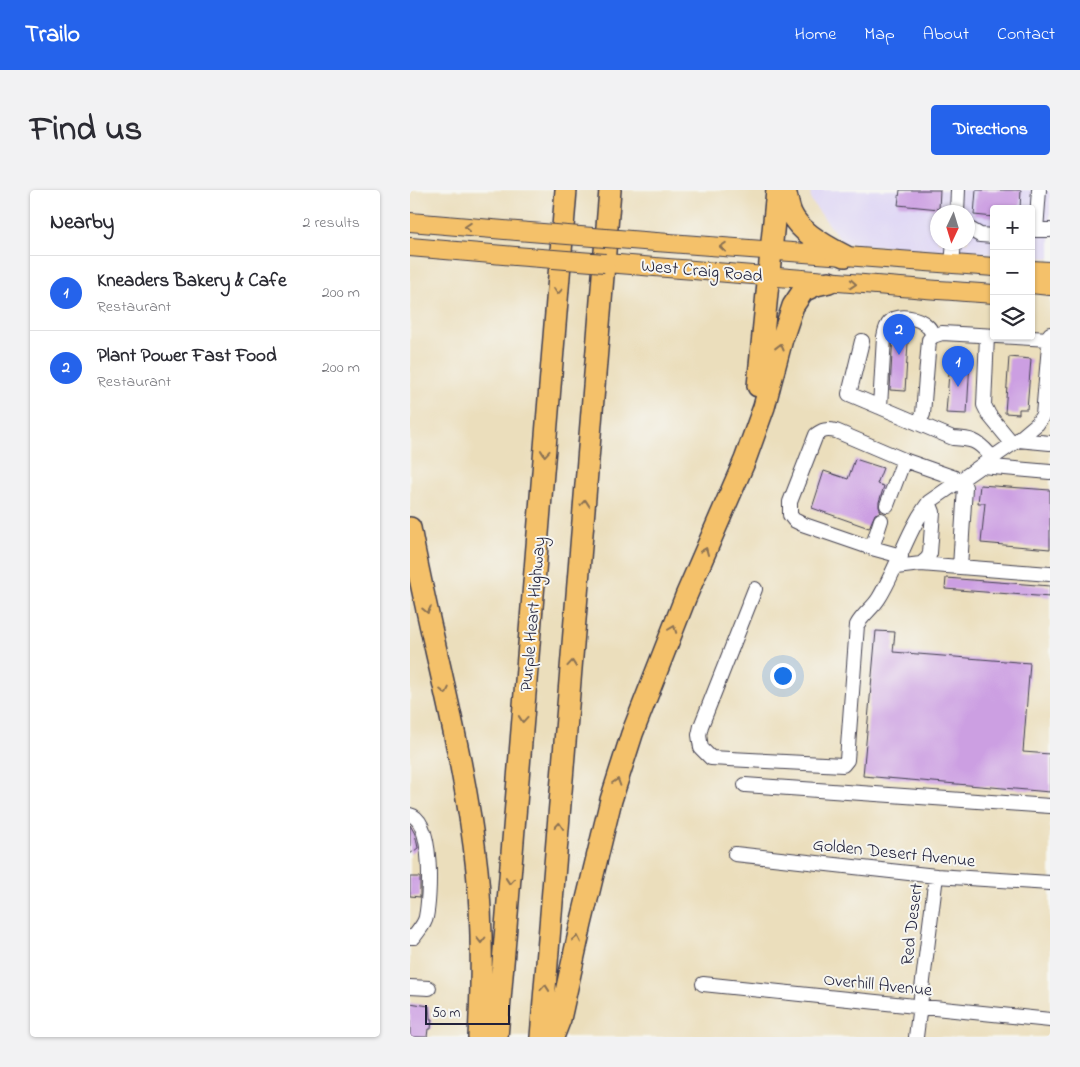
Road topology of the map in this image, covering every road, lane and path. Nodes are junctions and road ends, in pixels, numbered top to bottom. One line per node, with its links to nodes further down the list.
1 (566, 190): 66 (highway, Purple Heart Highway, one-way to 66)
2 (610, 190): 67 (highway, one-way to 2)
3 (777, 190): 14 (highway)
4 (785, 190): 15 (highway)
5 (958, 190): 7 (street)
6 (1039, 190): 9 (street)
7 (957, 205)
8 (410, 222): 14 (main road, West Craig Road, one-way to 8, bridge)
9 (1039, 230)
10 (975, 232): 11 (street)
11 (990, 236)
12 (410, 247): 20 (main road, West Craig Road, bridge)
13 (953, 250): 16 (street)
14 (772, 251): 15 (main road, West Craig Road); 20 (highway)
15 (845, 256): 16 (main road, West Craig Road)
16 (952, 264): 17 (main road, West Craig Road)
17 (990, 267)
18 (1035, 270): 19 (main road)
19 (1050, 271)
20 (770, 276): 21 (main road, West Craig Road); 38 (highway)
21 (829, 282): 25 (main road, West Craig Road, one-way to 25); 38 (highway, one-way to 21)
22 (990, 283): 25 (main road)
23 (1035, 284): 24 (main road)
24 (1050, 286)
25 (957, 292): 26 (main road, West Craig Road)
26 (990, 294)
27 (1035, 297): 28 (main road)
28 (1050, 298)
29 (1050, 334): 32 (street)
30 (933, 336): 31 (street); 34 (street); 35 (street)
31 (987, 336): 32 (street); 36 (street)
32 (1050, 339): 36 (street)
33 (862, 341): 34 (street)
34 (880, 407): 35 (street)
35 (918, 423): 40 (street)
36 (1015, 442): 37 (street); 40 (street)
37 (1050, 443)
38 (745, 460): 68 (highway, one-way to 38)
39 (904, 460): 42 (street); 44 (street); 47 (street)
40 (985, 464): 41 (street); 42 (street)
41 (1050, 472)
42 (961, 480): 43 (street); 50 (street)
43 (929, 502): 48 (street); 49 (street)
44 (887, 504)
45 (881, 520): 47 (street)
46 (410, 528): 65 (highway, one-way to 65)
47 (872, 548): 48 (street)
48 (898, 561): 49 (street); 52 (street)
49 (921, 564): 50 (street)
50 (960, 568): 51 (street)
51 (1050, 574)
52 (755, 589)
53 (745, 785): 54 (street)
54 (1050, 806)
55 (410, 815): 59 (street)
56 (735, 854): 57 (street, Golden Desert Avenue)
57 (936, 876): 58 (street, Golden Desert Avenue); 63 (street, Red Desert)
58 (1050, 883)
59 (412, 937)
60 (703, 984): 63 (street, Overhill Avenue)
61 (410, 987): 62 (street)
62 (429, 988)
63 (920, 1007): 64 (street, Overhill Avenue); 69 (street, Red Desert)
64 (1050, 1020)
65 (479, 1037)
66 (497, 1037)
67 (541, 1037)
68 (553, 1037)
69 (916, 1037)

